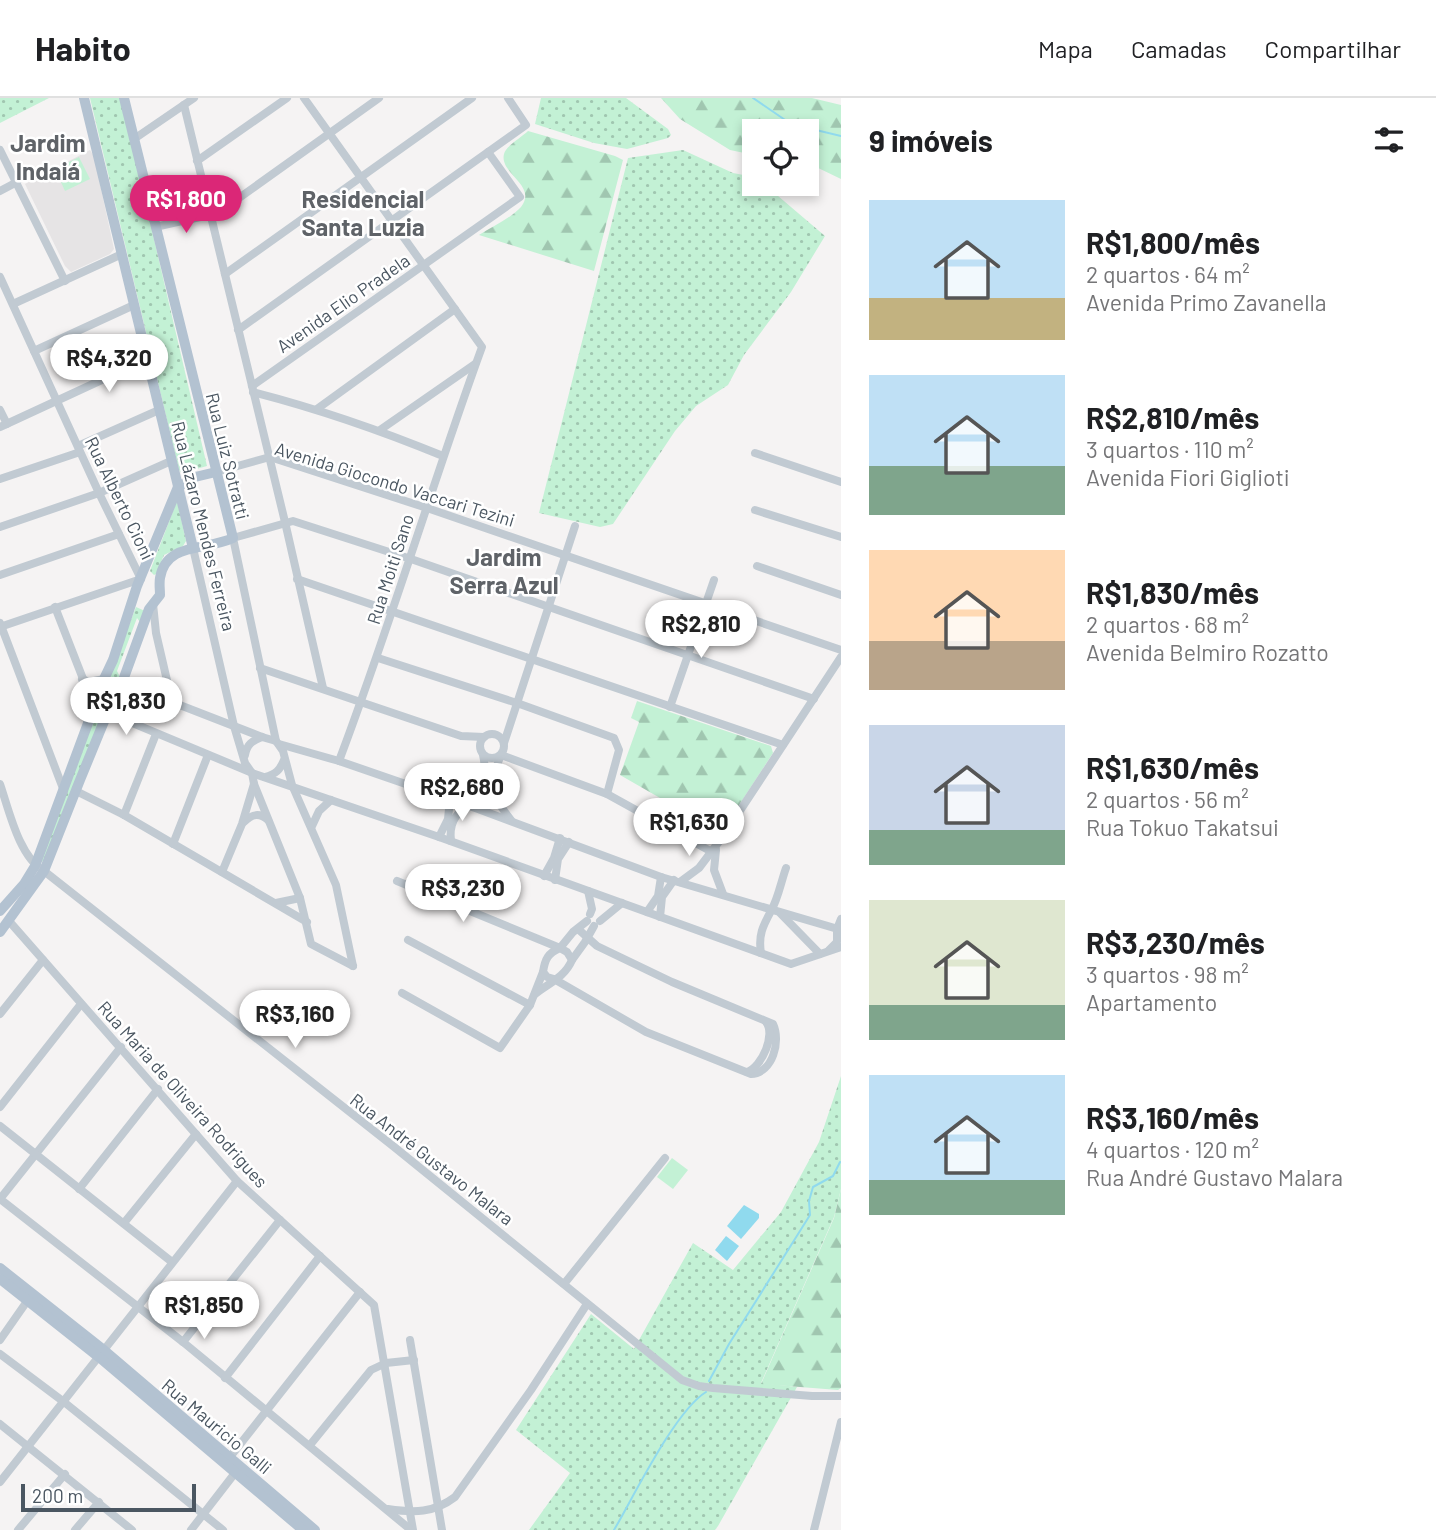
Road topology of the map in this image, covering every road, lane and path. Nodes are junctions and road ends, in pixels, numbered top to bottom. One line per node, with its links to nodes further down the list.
1 (84, 98): 21 (main road, Rua Lázaro Mendes Ferreira)
2 (124, 98): 11 (main road, Rua Luiz Sotratti)
3 (194, 98): 9 (street)
4 (287, 98): 14 (street)
5 (304, 98): 10 (street)
6 (379, 98): 10 (street)
7 (472, 98): 15 (street)
8 (508, 98): 13 (street)
9 (184, 104): 11 (street); 14 (street)
10 (330, 134): 15 (street); 18 (street)
11 (134, 139): 20 (main road, Rua Luiz Sotratti)
12 (0, 150): 16 (street)
13 (488, 152): 19 (street); 22 (street, Avenida Elio Pradela)
14 (197, 161): 18 (street)
15 (361, 177): 19 (street); 23 (street)
16 (17, 182): 17 (street); 25 (street)
17 (0, 191)
18 (210, 215): 20 (street); 23 (street)
19 (393, 221): 22 (street); 29 (street)
20 (155, 227): 45 (main road, Rua Luiz Sotratti)
21 (122, 254): 25 (street); 27 (main road, Rua Lázaro Mendes Ferreira)
22 (424, 265): 28 (street); 33 (street, Avenida Elio Pradela)
23 (225, 274): 29 (street)
24 (0, 277): 26 (street, Rua Alberto Cioni)
25 (65, 281): 26 (street)
26 (13, 304): 30 (street, Rua Alberto Cioni)
27 (134, 306): 30 (street); 31 (main road, Rua Lázaro Mendes Ferreira)
28 (455, 309): 32 (street, Rua Moiti Sano); 35 (street)
29 (238, 330): 33 (street)
30 (34, 351): 34 (street, Rua Alberto Cioni)
31 (147, 359): 34 (street); 37 (main road, Rua Lázaro Mendes Ferreira)
32 (476, 363): 39 (street); 42 (street, Rua Moiti Sano)
33 (252, 389): 35 (street); 43 (street)
34 (58, 402): 38 (street); 40 (street, Rua Alberto Cioni)
35 (317, 409): 39 (street)
36 (0, 410): 38 (street)
37 (159, 410): 40 (street); 44 (main road, Rua Lázaro Mendes Ferreira)
38 (4, 426)
39 (380, 430): 42 (street)
40 (79, 449): 46 (street); 49 (street, Rua Alberto Cioni)
41 (755, 453): 47 (street)
42 (443, 456): 50 (street, Rua Moiti Sano)
43 (270, 457): 45 (street, Avenida Giocondo Vaccari Tezini); 50 (street, Avenida Giocondo Vaccari Tezini); 52 (street)
44 (171, 461): 48 (main road, Rua Lázaro Mendes Ferreira); 49 (street)
45 (216, 472): 48 (main road, Avenida Giocondo Vaccari Tezini); 57 (main road, Rua Luiz Sotratti)
46 (0, 480)
47 (841, 482)
48 (178, 487): 58 (main road, Rua Lázaro Mendes Ferreira); 63 (main road)
49 (99, 493): 54 (street); 55 (street, Rua Alberto Cioni)
50 (427, 508): 59 (street, Avenida Giocondo Vaccari Tezini); 60 (street, Rua Moiti Sano)
51 (755, 510): 56 (street)
52 (285, 522): 57 (street); 60 (street); 64 (street)
53 (575, 526): 59 (street)
54 (0, 527)
55 (118, 534): 62 (street); 63 (street, Rua Alberto Cioni)
56 (841, 537)
57 (233, 538): 58 (main road); 81 (street, Rua Luiz Sotratti)
58 (193, 548): 66 (main road); 89 (street, Rua Lázaro Mendes Ferreira)
59 (565, 556): 70 (street, Avenida Giocondo Vaccari Tezini); 73 (street)
60 (411, 559): 73 (street); 74 (street, Rua Moiti Sano)
61 (757, 566): 68 (street)
62 (0, 575)
63 (141, 579): 66 (main road); 67 (street); 69 (main road)
64 (297, 579): 74 (street); 85 (street)
65 (714, 580): 70 (street)
66 (159, 583): 72 (main road)
67 (110, 589): 69 (street); 71 (street)
68 (841, 595)
69 (135, 599): 72 (main road); 83 (main road)
70 (705, 604): 76 (street, Avenida Giocondo Vaccari Tezini); 77 (street)
71 (55, 607): 75 (street); 82 (street)
72 (151, 607): 84 (main road); 88 (street)
73 (547, 608): 77 (street); 80 (street)
74 (393, 612): 79 (street, Rua Moiti Sano); 80 (street)
75 (0, 625): 115 (street)
76 (841, 650)
77 (687, 656): 86 (street); 92 (street)
78 (841, 657): 86 (street)
79 (378, 658): 87 (street, Rua Moiti Sano); 90 (street)
80 (530, 659): 90 (street); 92 (street)
81 (260, 668): 85 (street); 101 (street, Rua Luiz Sotratti)
82 (82, 679): 83 (street); 91 (street)
83 (104, 680): 84 (street); 91 (main road)
84 (122, 685): 88 (street); 94 (main road)
85 (323, 688): 87 (street)
86 (814, 699): 103 (street)
87 (362, 701): 99 (street); 109 (street, Rua Moiti Sano)
88 (172, 702): 95 (street)
89 (230, 702): 95 (street); 96 (street, Rua Lázaro Mendes Ferreira)
90 (517, 703): 93 (street); 117 (street)
91 (94, 707): 94 (street); 115 (main road)
92 (670, 707): 103 (street)
93 (514, 713): 98 (street); 102 (street)
94 (107, 714): 97 (street); 116 (main road)
95 (214, 718): 96 (street)
96 (234, 726): 100 (street); 107 (street, Rua Lázaro Mendes Ferreira)
97 (156, 734): 105 (street); 121 (street)
98 (488, 735): 99 (street); 102 (street); 104 (street)
99 (461, 736): 104 (street)
100 (262, 737): 101 (street); 107 (street)
101 (277, 742): 108 (street); 109 (street)
102 (504, 743): 106 (street)
103 (783, 746): 130 (street)
104 (482, 753): 106 (street); 120 (street)
105 (208, 755): 110 (street); 129 (street)
106 (501, 755): 117 (street); 123 (street)
107 (244, 758): 110 (street)
108 (284, 760): 111 (street); 114 (street)
109 (339, 761): 118 (street)
110 (251, 772): 111 (street); 113 (street)
111 (265, 777): 114 (street)
112 (0, 784): 132 (street)
113 (254, 784): 122 (street); 124 (street)
114 (292, 785): 119 (street); 125 (street)
115 (64, 791): 132 (main road)
116 (76, 791): 121 (street); 132 (main road)
117 (607, 794): 131 (street)
118 (450, 799): 120 (street); 126 (street)
119 (331, 800): 125 (street); 126 (street)
120 (466, 805): 123 (street); 128 (street)
121 (124, 815): 129 (street)
122 (269, 821): 124 (street); 142 (street)
123 (512, 821): 127 (street)
124 (242, 824): 134 (street)
125 (312, 826): 151 (street)
126 (439, 837): 128 (street)
127 (565, 840): 135 (street); 136 (street); 137 (street)
128 (451, 841): 135 (street)
129 (173, 844): 134 (street)
130 (718, 844): 131 (street); 141 (street)
131 (712, 852): 139 (street)
132 (40, 868): 147 (main road); 191 (street, Rua André Gustavo Malara)
133 (786, 868): 145 (street)
134 (222, 872): 143 (street)
135 (544, 876): 137 (street)
136 (662, 877): 139 (street); 146 (street)
137 (555, 880): 140 (street)
138 (397, 881): 157 (street)
139 (677, 881): 141 (street); 148 (street)
140 (588, 891): 144 (street); 149 (street)
141 (724, 894): 145 (street)
142 (300, 898): 143 (street); 151 (street)
143 (276, 903): 151 (street)
144 (622, 903): 146 (street); 149 (street)
145 (775, 911): 153 (street); 162 (street); 163 (street)
146 (647, 912): 148 (street)
147 (3, 916): 154 (main road); 164 (street, Rua Maria de Oliveira Rodrigues)
148 (660, 917): 162 (street)
149 (595, 918): 152 (street); 155 (street)
150 (841, 919): 153 (street)
151 (307, 922)
152 (578, 929): 155 (street); 159 (street)
153 (839, 930): 160 (street)
154 (0, 932)
155 (588, 937): 165 (street); 169 (street)
156 (408, 940): 173 (street)
157 (541, 940): 159 (street); 161 (street)
158 (841, 947): 160 (street)
159 (560, 948): 161 (street); 165 (street)
160 (829, 950): 163 (street)
161 (550, 953): 166 (street)
162 (761, 953): 163 (street)
163 (820, 954)
164 (43, 960): 172 (street, Rua Maria de Oliveira Rodrigues); 174 (street)
165 (572, 960): 167 (street)
166 (544, 972): 168 (street); 171 (street)
167 (563, 975): 168 (street); 169 (street)
168 (554, 979): 169 (street); 171 (street)
169 (569, 989)
170 (402, 993): 173 (street)
171 (535, 994): 173 (street)
172 (81, 1004): 175 (street, Rua Maria de Oliveira Rodrigues); 177 (street)
173 (530, 1005)
174 (0, 1014)
175 (121, 1047): 176 (street, Rua Maria de Oliveira Rodrigues); 180 (street)
176 (158, 1089): 179 (street, Rua Maria de Oliveira Rodrigues); 183 (street)
177 (0, 1107)
178 (0, 1126): 180 (street)
179 (197, 1134): 182 (street, Rua Maria de Oliveira Rodrigues); 186 (street)
180 (35, 1153): 183 (street); 184 (street)
181 (665, 1158): 191 (street)
182 (237, 1181): 185 (street, Rua Maria de Oliveira Rodrigues); 188 (street)
183 (79, 1189): 186 (street)
184 (0, 1199): 195 (street)
185 (280, 1220): 187 (street, Rua Maria de Oliveira Rodrigues); 198 (street)
186 (124, 1223): 188 (street)
187 (320, 1256): 192 (street, Rua Maria de Oliveira Rodrigues); 203 (street)
188 (172, 1262): 195 (street)
189 (0, 1268): 193 (main road, Rua Mauricio Galli)
190 (0, 1279): 193 (main road, Rua Mauricio Galli)
191 (564, 1284): 194 (street, Rua André Gustavo Malara)
192 (360, 1292): 202 (street, Rua Maria de Oliveira Rodrigues); 206 (street)
193 (30, 1297): 196 (street); 200 (main road, Rua Mauricio Galli)
194 (587, 1304): 204 (street, Rua André Gustavo Malara); 220 (street)
195 (139, 1308): 198 (street); 200 (street)
196 (0, 1340)
197 (410, 1340): 201 (street)
198 (183, 1342): 203 (street)
199 (0, 1354): 205 (street)
200 (102, 1355): 205 (street); 211 (main road, Rua Mauricio Galli); 214 (main road, Rua Mauricio Galli)
201 (414, 1360): 202 (street); 220 (street)
202 (386, 1363): 209 (street); 217 (street)
203 (225, 1378): 206 (street)
204 (841, 1396)
205 (64, 1402): 210 (street); 223 (street)
206 (266, 1412): 209 (street); 211 (street)
207 (841, 1422): 213 (street)
208 (0, 1424): 210 (street)
209 (310, 1445): 219 (street)
210 (30, 1446): 215 (street); 216 (street)
211 (230, 1457): 231 (main road, Rua Mauricio Galli)
212 (841, 1468): 213 (street)
213 (830, 1471): 233 (street)
214 (235, 1473): 223 (street); 230 (main road, Rua Mauricio Galli)
215 (65, 1474): 218 (street); 225 (street)
216 (0, 1482)
217 (409, 1501): 221 (street); 222 (street)
218 (99, 1502): 226 (street); 227 (street)
219 (386, 1509): 221 (street); 224 (street)
220 (434, 1509): 222 (street); 224 (street); 232 (street)
221 (399, 1511): 222 (street)
222 (411, 1513): 224 (street)
223 (205, 1514): 228 (street); 229 (street)
224 (412, 1528)
225 (18, 1530)
226 (75, 1530)
227 (132, 1530)
228 (191, 1530)
229 (223, 1530)
230 (303, 1530)
231 (315, 1530)
232 (442, 1530)
233 (814, 1530)

